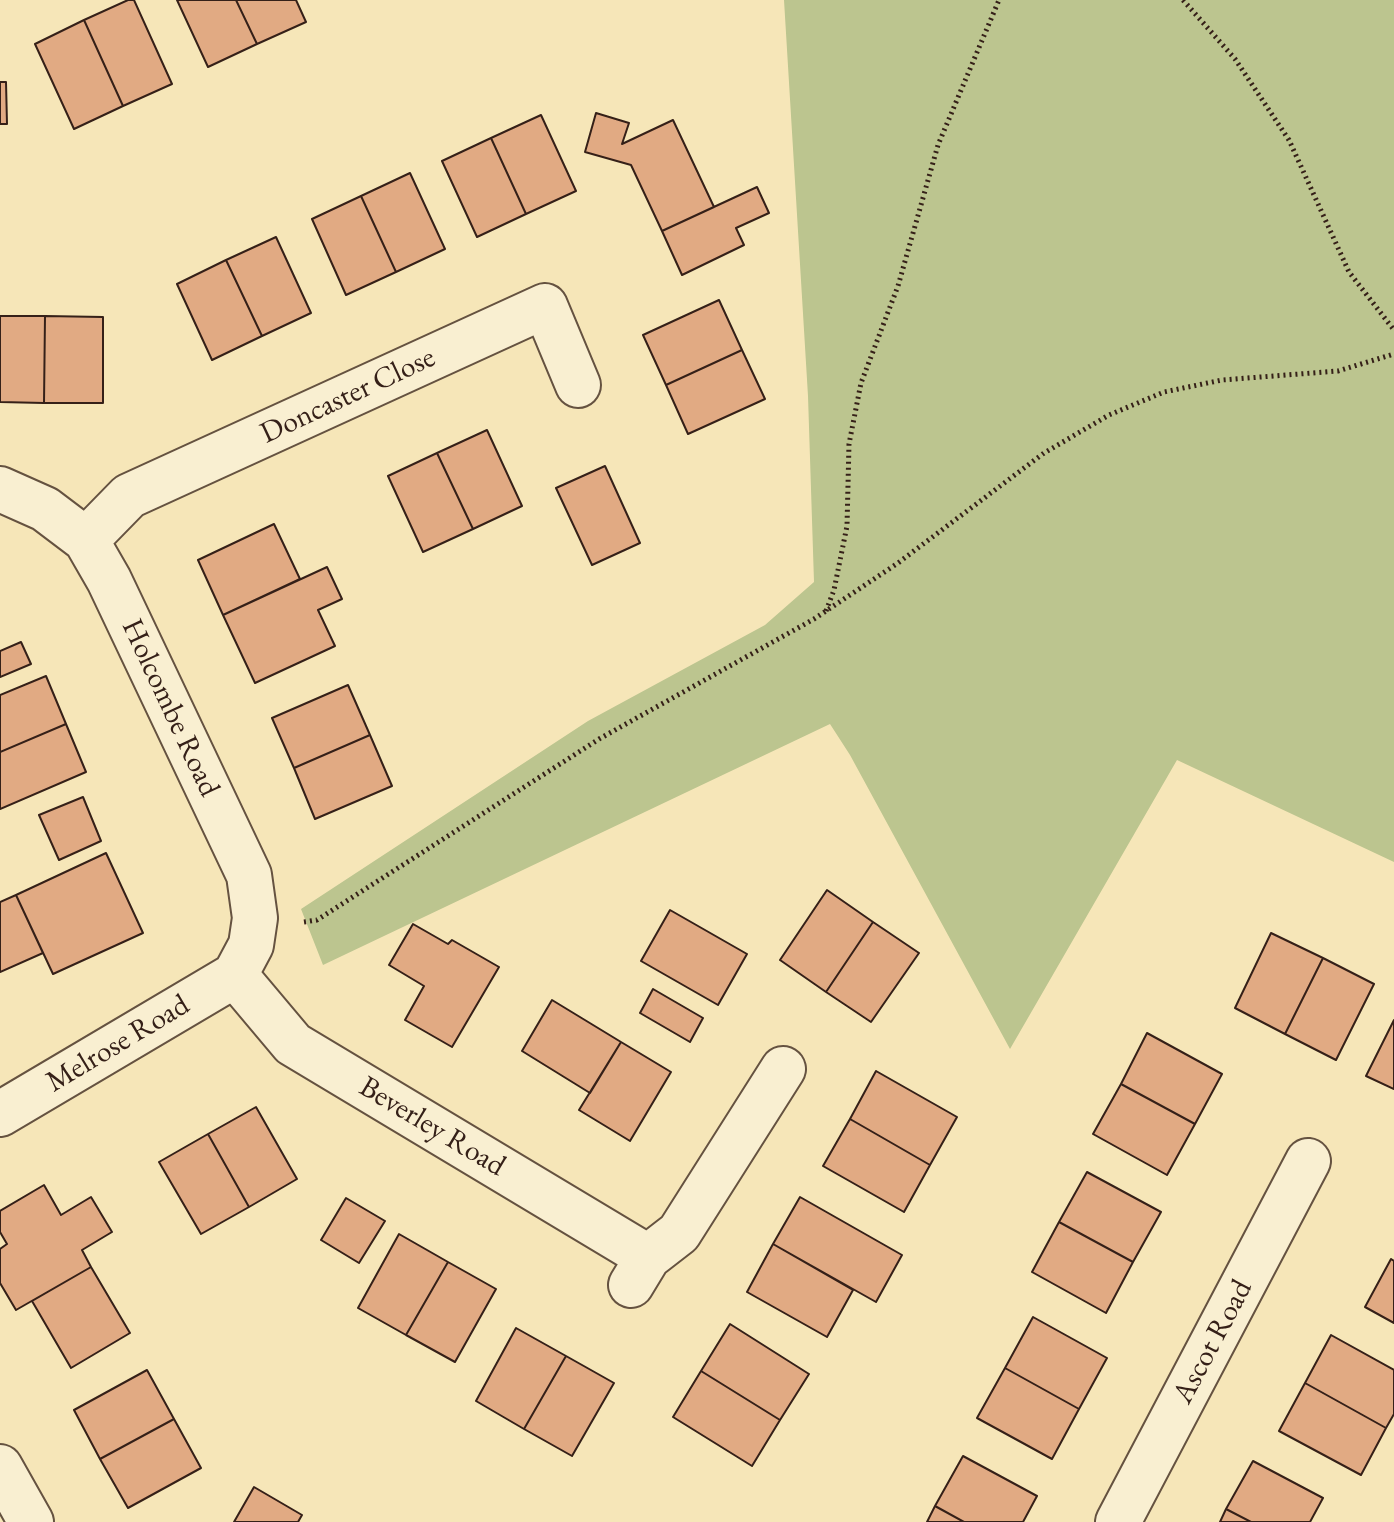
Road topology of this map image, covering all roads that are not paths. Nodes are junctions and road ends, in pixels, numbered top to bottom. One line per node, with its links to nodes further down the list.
1 (578, 385): 3 (street, Doncaster Close)
2 (0, 489): 3 (street, Holcombe Road)
3 (86, 540): 4 (street, Holcombe Road)
4 (235, 975): 5 (street, Beverley Road); 6 (street, Melrose Road)
5 (783, 1069)
6 (0, 1114)
7 (1308, 1161): 10 (street, Ascot Road)
8 (0, 1467): 9 (street)
9 (31, 1522)
10 (1118, 1522)

